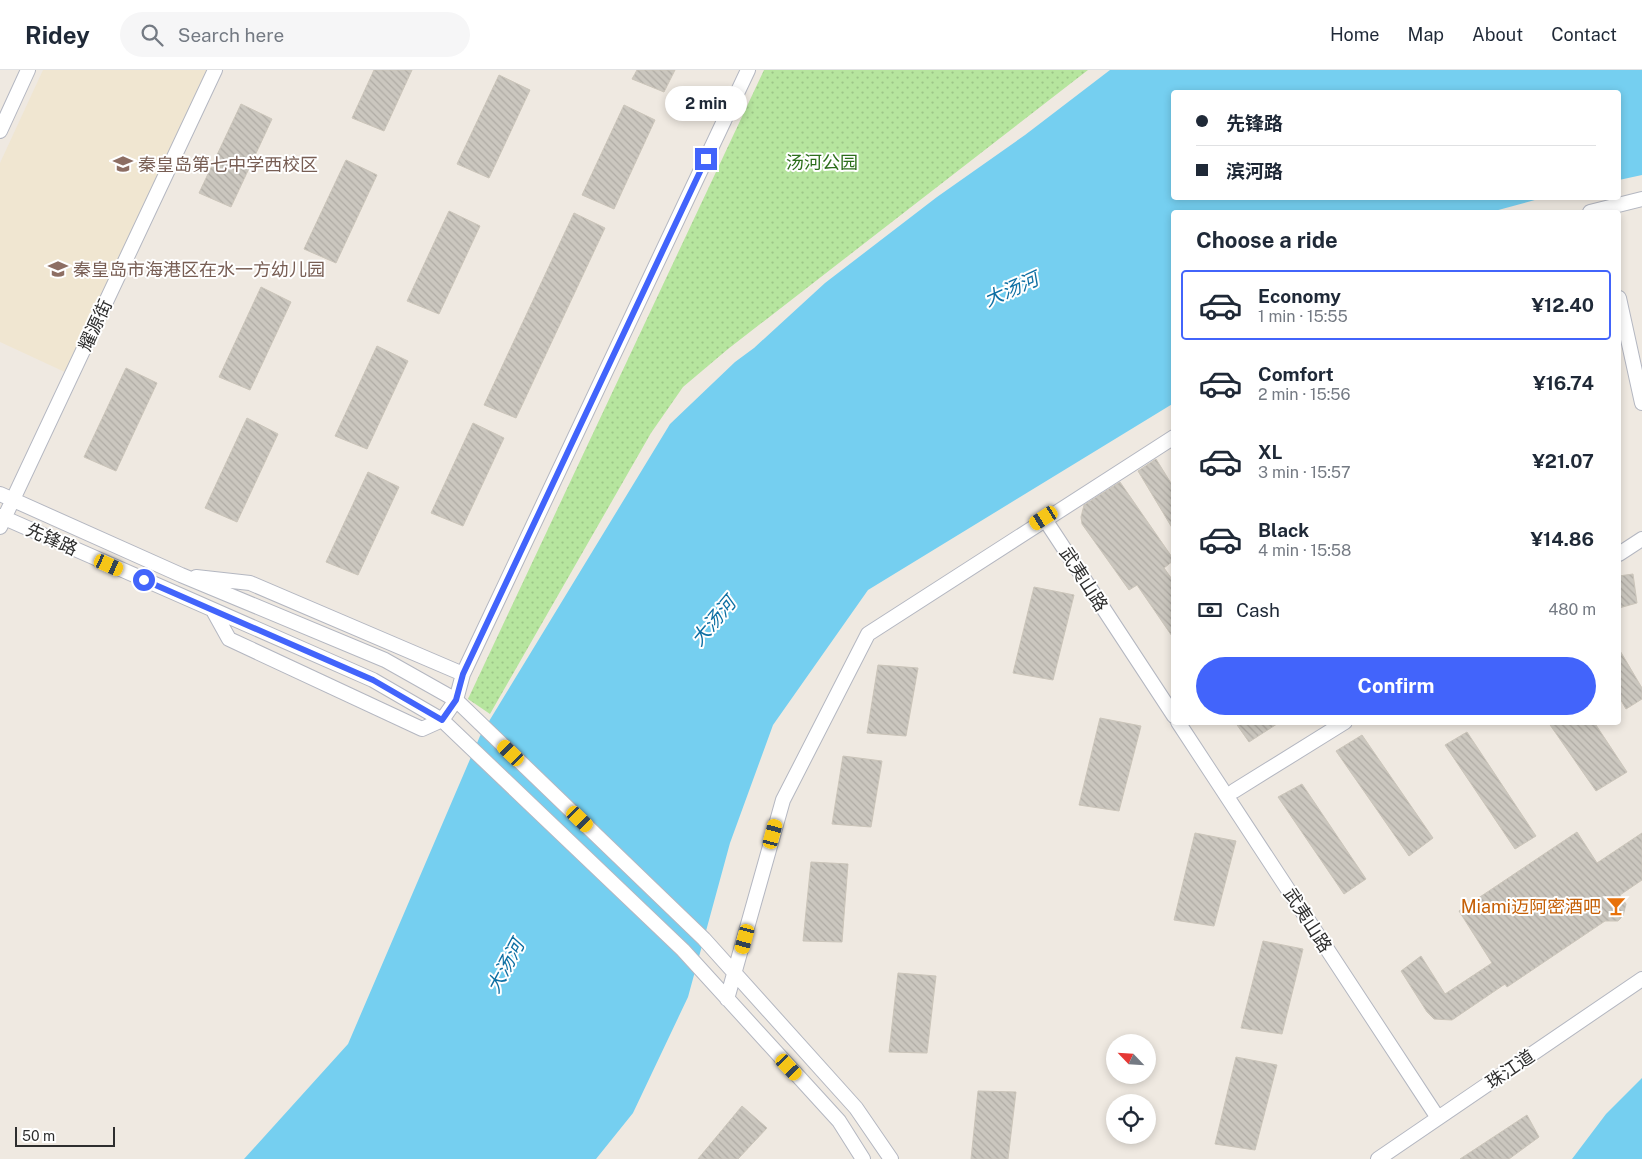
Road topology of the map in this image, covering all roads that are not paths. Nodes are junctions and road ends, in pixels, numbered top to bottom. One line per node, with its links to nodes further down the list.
1 (28, 70): 4 (street)
2 (215, 70): 11 (street, 耀源街)
3 (748, 70): 18 (street)
4 (0, 131)
5 (1642, 199): 6 (street)
6 (1603, 210)
7 (1621, 306): 8 (street)
8 (1638, 370): 9 (street)
9 (1642, 403)
10 (1171, 439): 12 (street)
11 (6, 497): 13 (street, 耀源街); 16 (street)
12 (1044, 518): 20 (street, 武夷山路); 25 (street)
13 (1, 520): 17 (street, 先锋路)
14 (1642, 539): 15 (street)
15 (1621, 553)
16 (181, 575): 18 (street); 19 (street)
17 (214, 612): 21 (street, 先锋路); 21 (street)
18 (463, 674): 19 (street)
19 (456, 700): 21 (street); 25 (street)
20 (1171, 711)
21 (442, 720): 27 (street, 先锋路)
22 (1180, 725): 28 (street, 武夷山路)
23 (1340, 725): 24 (street)
24 (1234, 791)
25 (736, 974): 27 (street); 30 (street)
26 (1642, 979): 28 (street, 珠江道)
27 (727, 999): 29 (street, 先锋路)
28 (1438, 1118): 31 (street, 珠江道)
29 (863, 1159)
30 (891, 1159)
31 (1378, 1159)

